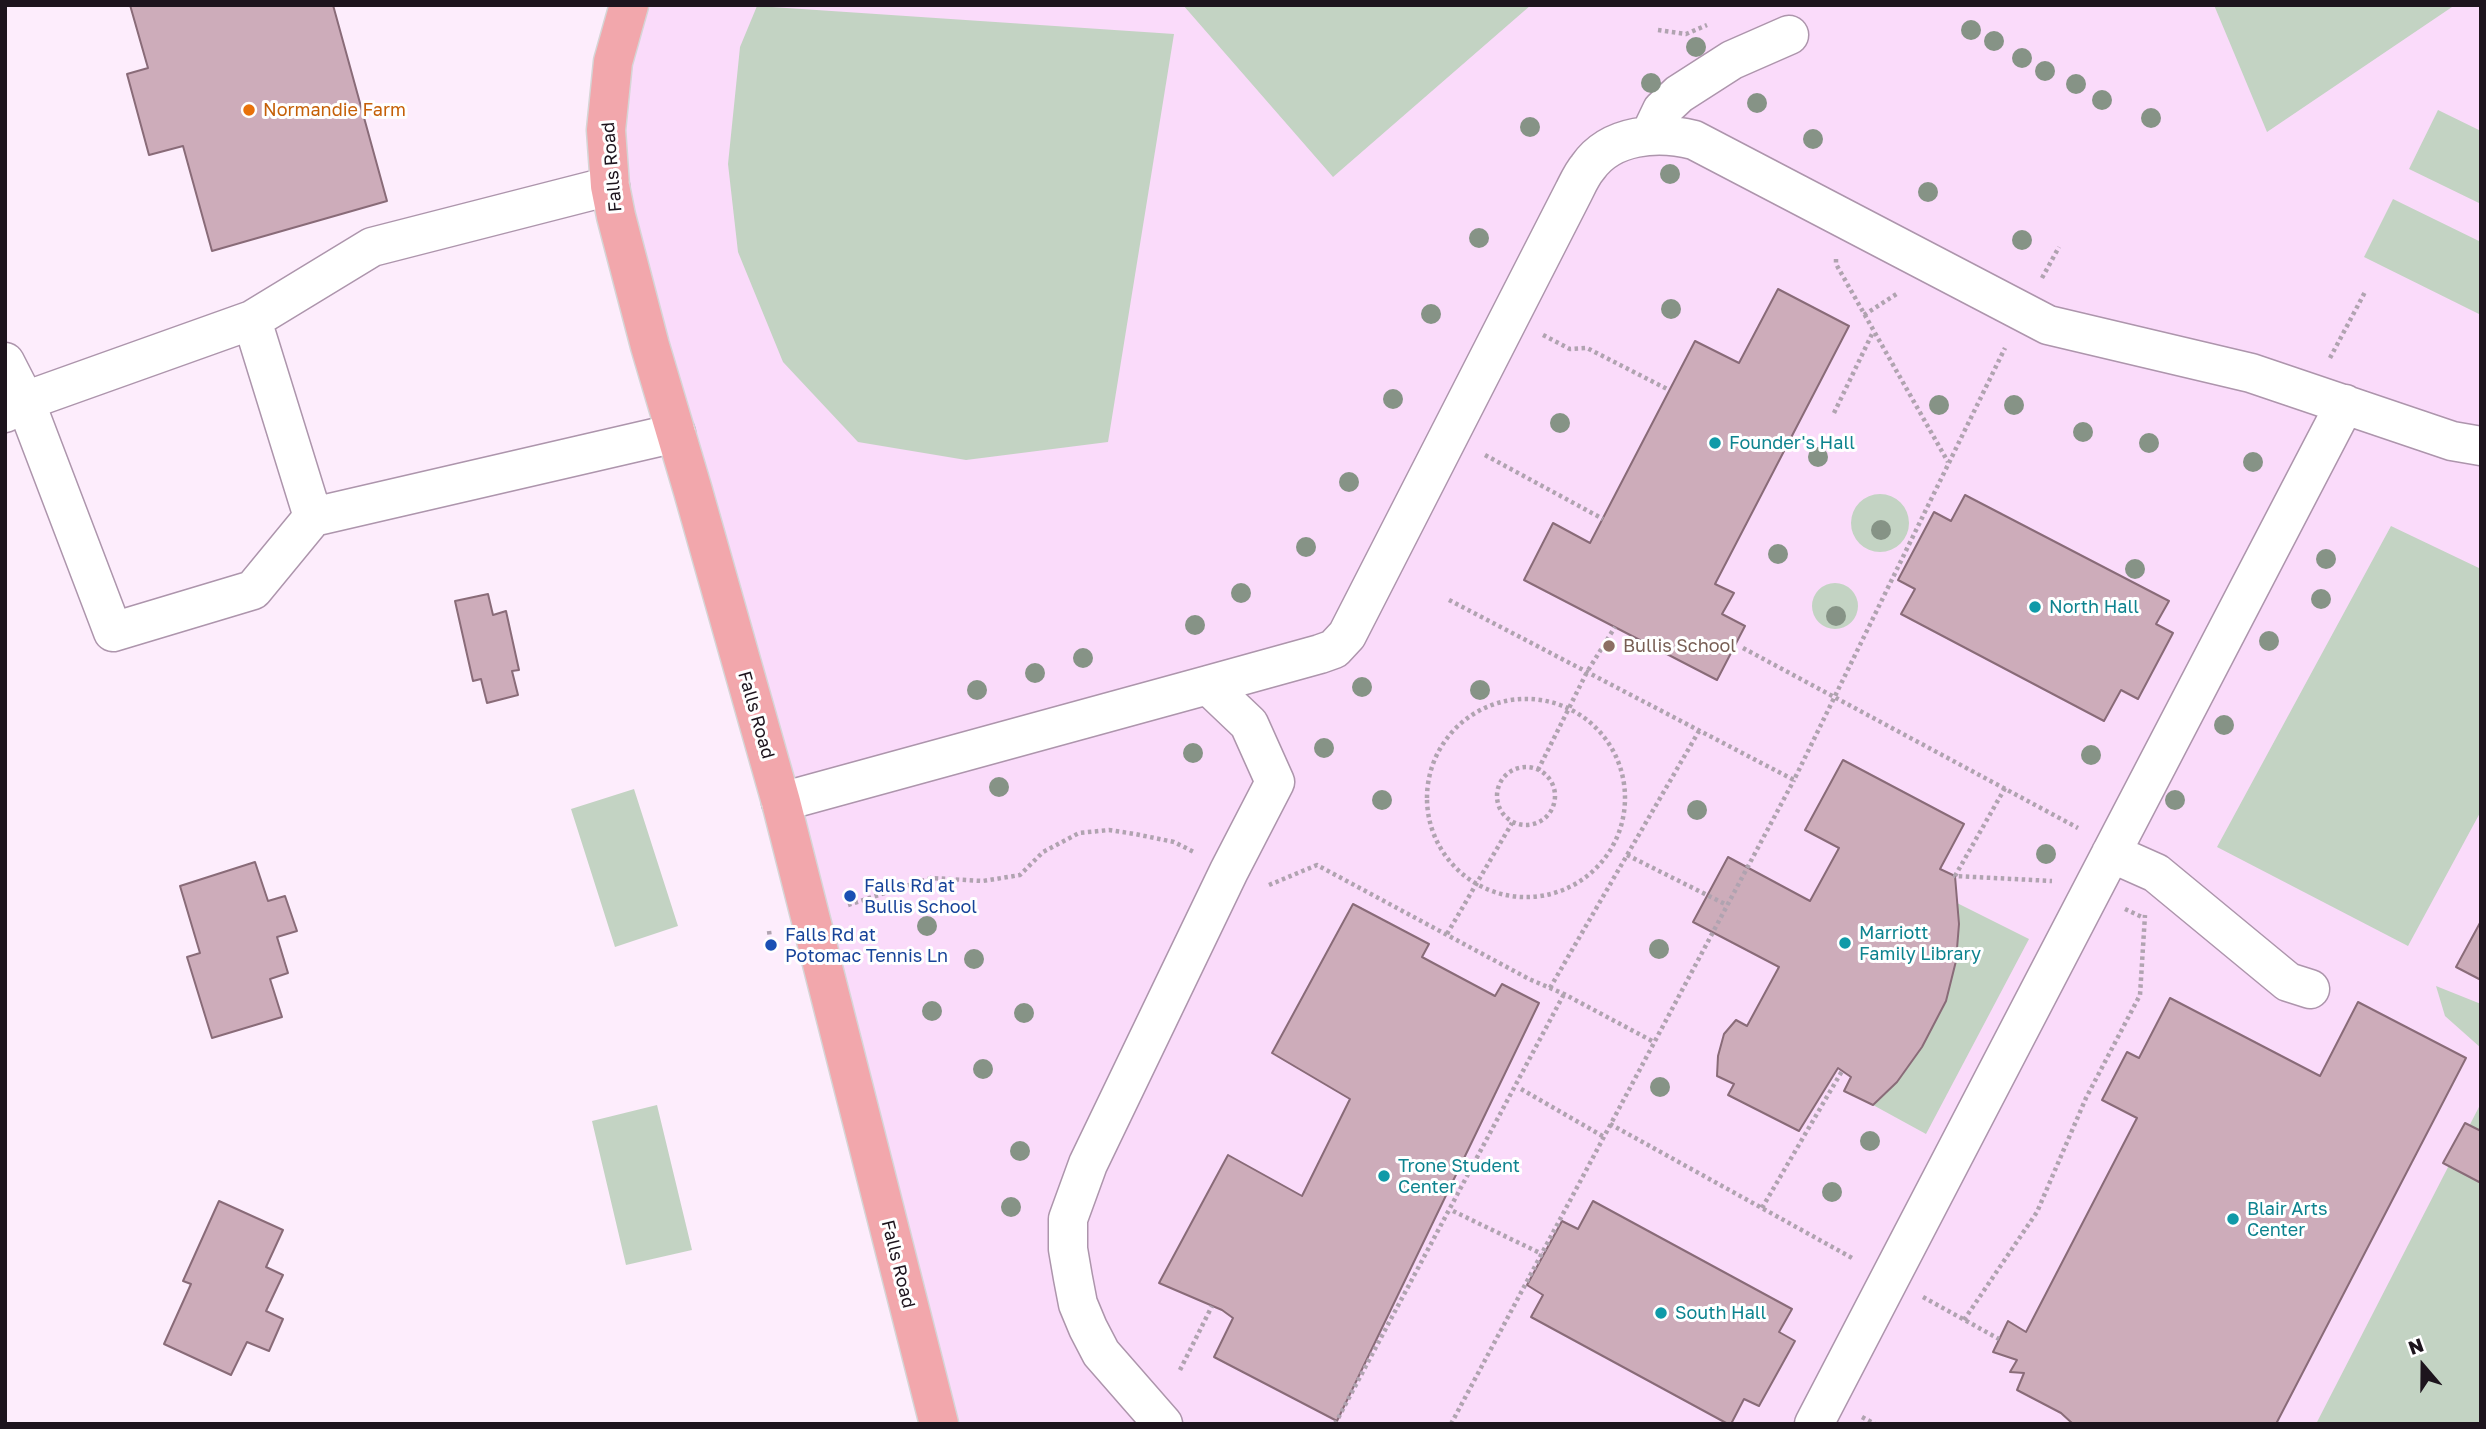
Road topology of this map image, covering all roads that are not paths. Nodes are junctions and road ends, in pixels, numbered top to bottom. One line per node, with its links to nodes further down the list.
1 (629, 5): 4 (main road, Falls Road)
2 (1789, 35): 3 (lane)
3 (1650, 135): 7 (lane); 12 (lane)
4 (610, 186): 5 (lane); 9 (main road, Falls Road)
5 (252, 320): 8 (lane); 11 (lane)
6 (5, 362): 8 (lane)
7 (2345, 404): 10 (lane); 14 (lane)
8 (15, 407): 11 (lane)
9 (676, 433): 11 (lane); 13 (main road, Falls Road)
10 (2481, 446)
11 (313, 517)
12 (1208, 685): 13 (lane); 17 (lane)
13 (781, 802): 16 (main road, Falls Road)
14 (2122, 858): 15 (lane); 18 (lane)
15 (2310, 989)
16 (939, 1424)
17 (1163, 1424)
18 (1814, 1424)

